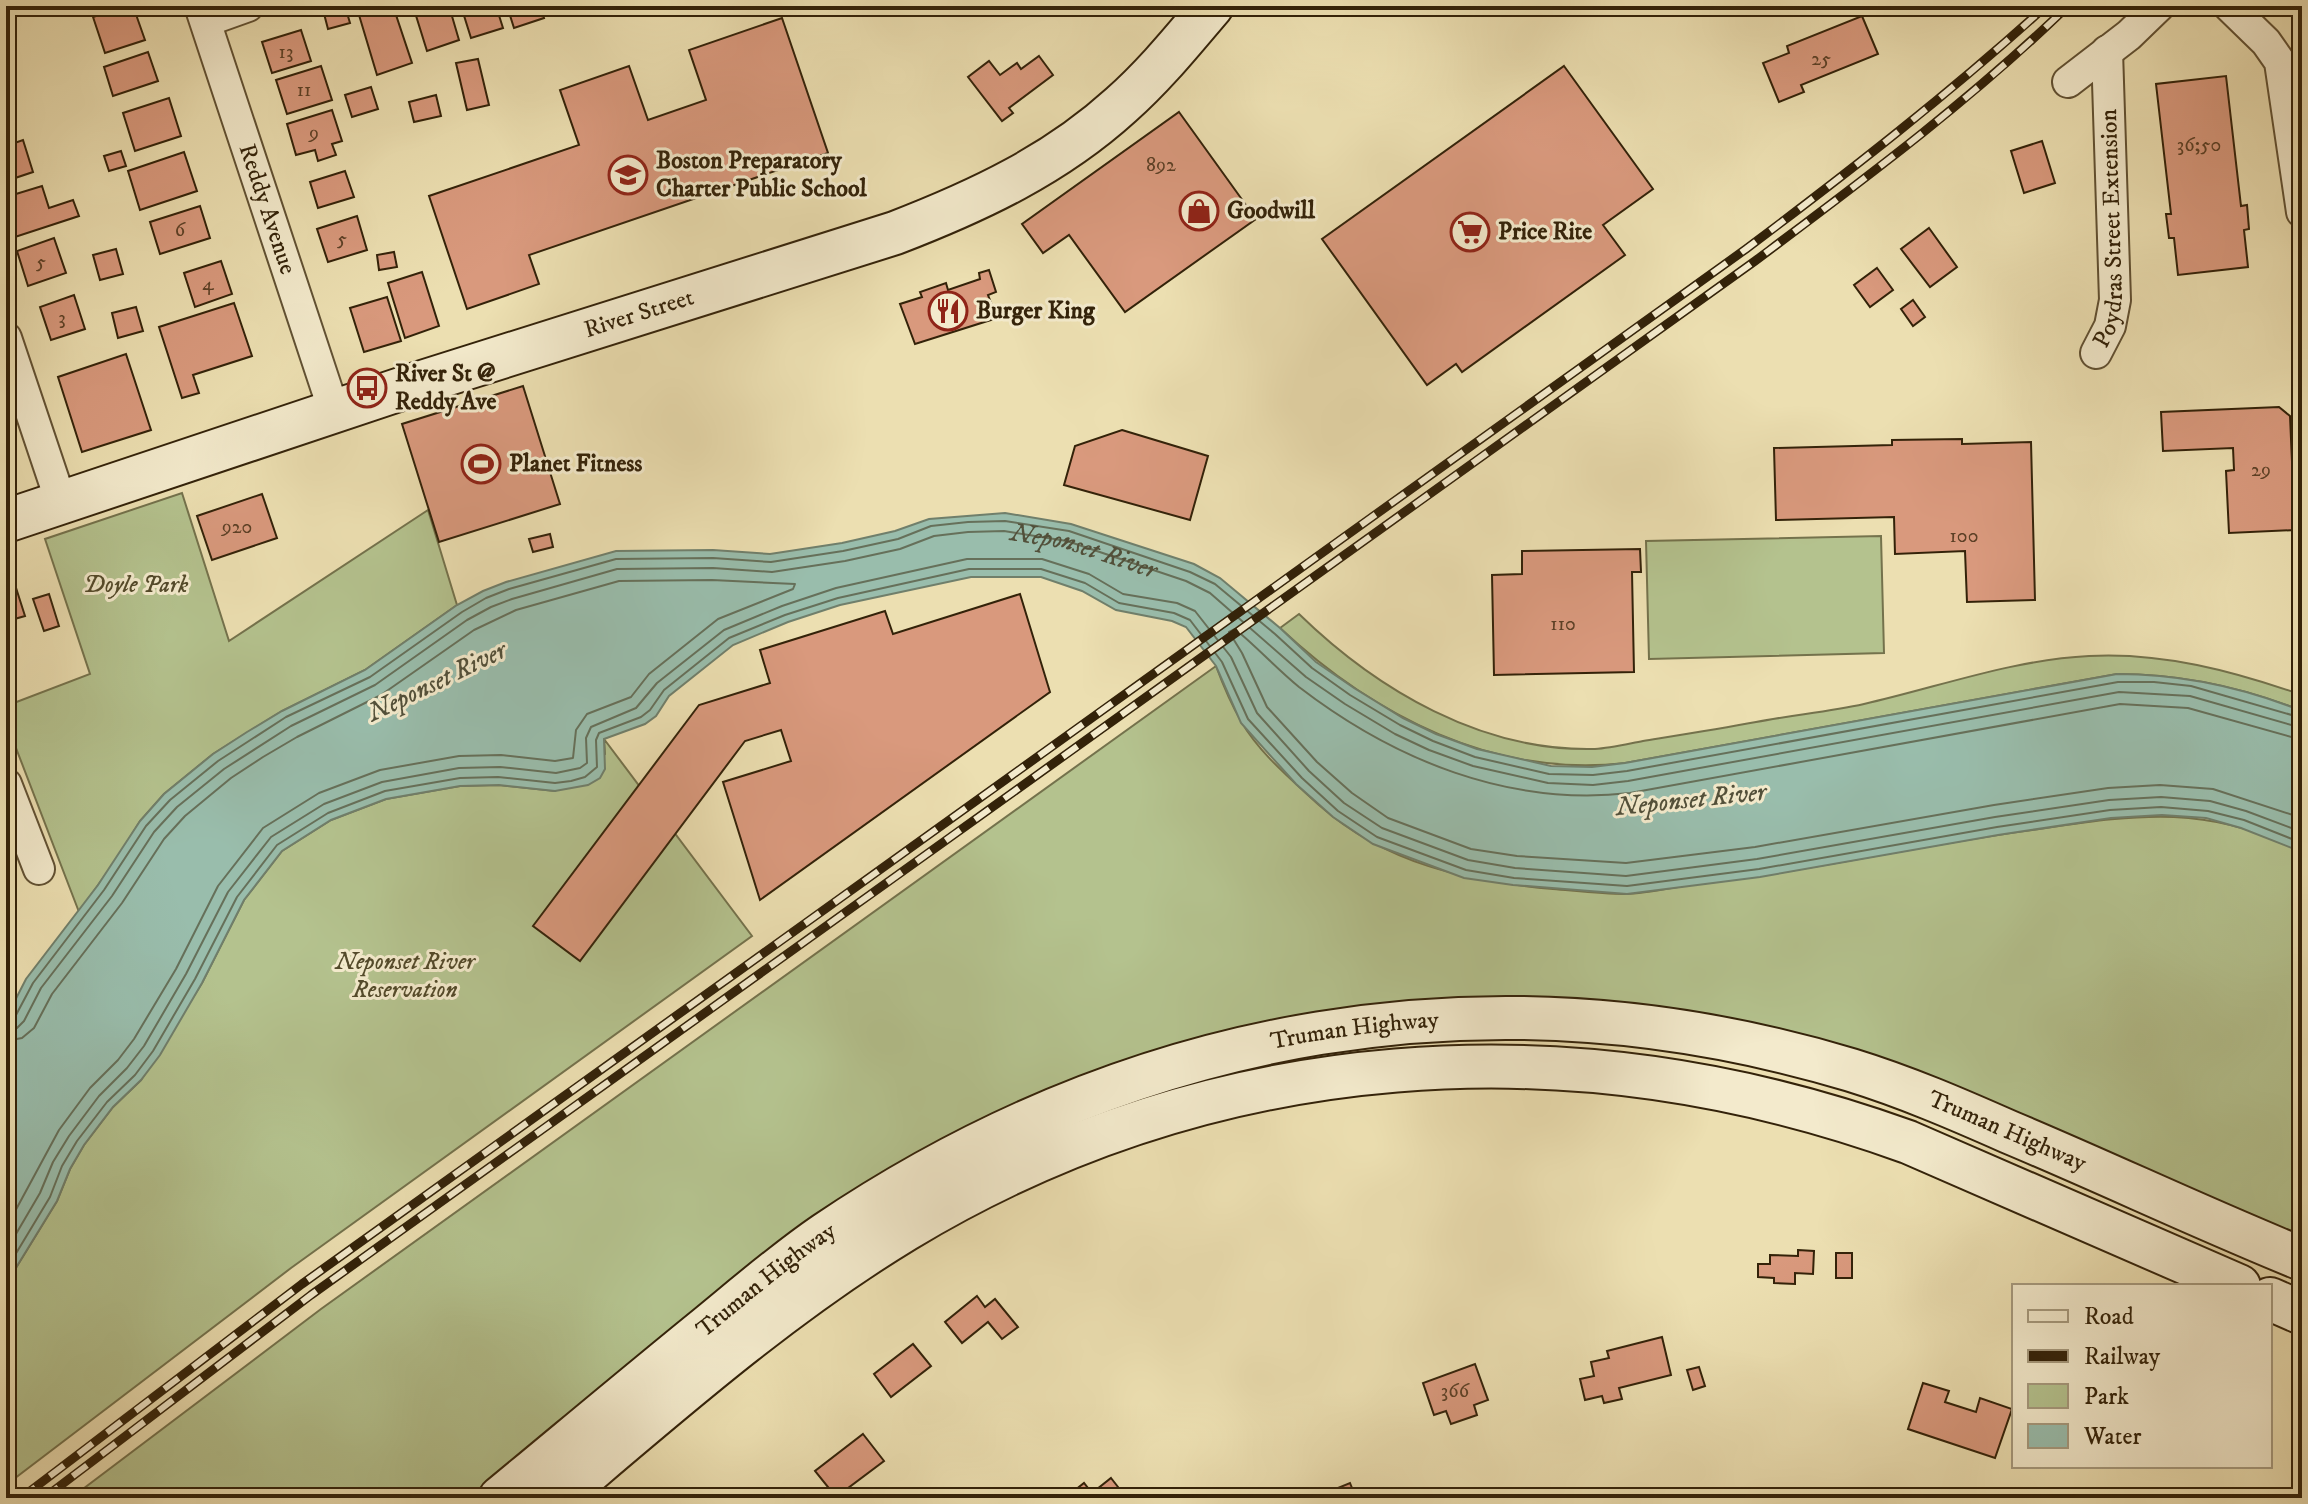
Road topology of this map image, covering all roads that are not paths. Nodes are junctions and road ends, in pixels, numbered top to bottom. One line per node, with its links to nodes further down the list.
1 (248, 6): 5 (street)
2 (1212, 6): 9 (main road, River Street)
3 (2159, 6): 6 (street)
4 (2229, 6): 7 (street)
5 (203, 14): 9 (street, Reddy Avenue)
6 (2088, 66): 6 (street, Poydras Street Extension)
7 (2302, 212)
8 (6, 338): 10 (street)
9 (334, 411): 10 (main road, River Street)
10 (61, 502): 11 (main road, River Street)
11 (6, 521)
12 (6, 784): 13 (street)
13 (39, 869)
14 (1873, 1077): 15 (main road); 16 (main road, Truman Highway); 20 (main road, Truman Highway)
15 (1858, 1124): 17 (main road, Truman Highway); 20 (main road, Truman Highway)
16 (2302, 1259)
17 (2234, 1284)
18 (2272, 1300): 19 (main road)
19 (2302, 1313)
20 (603, 1436): 21 (main road, Truman Highway); 22 (main road, Truman Highway)
21 (500, 1498)
22 (558, 1498)

